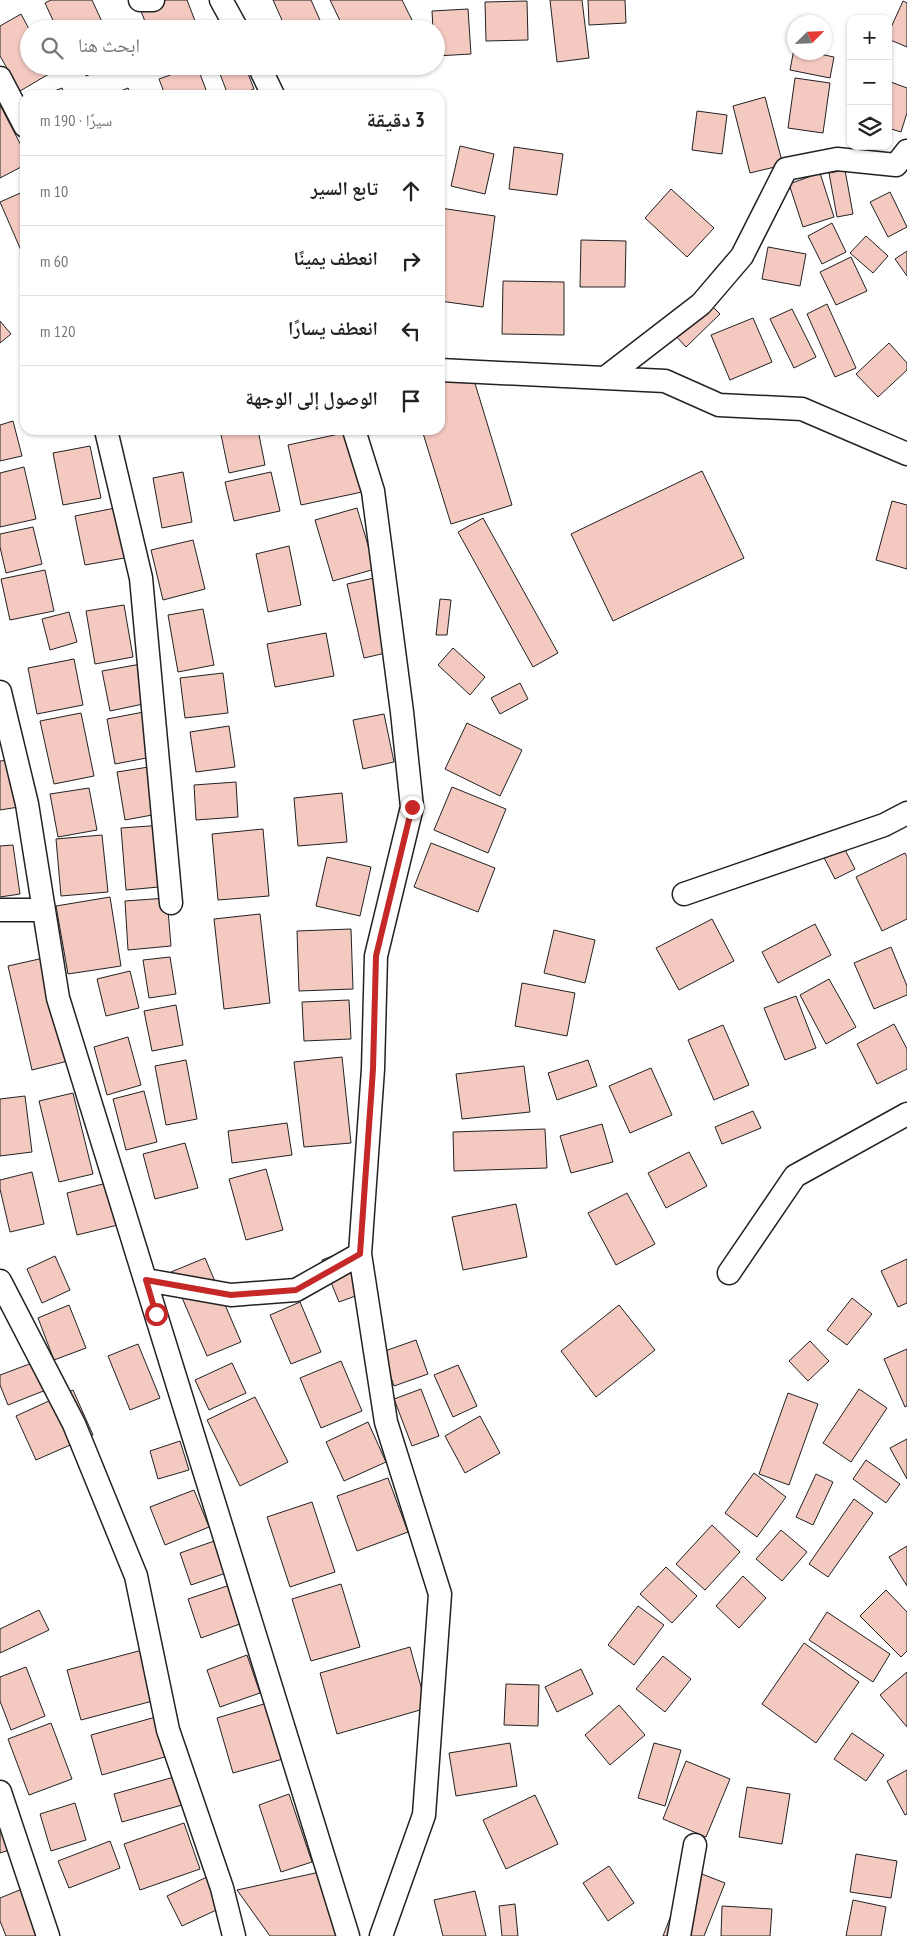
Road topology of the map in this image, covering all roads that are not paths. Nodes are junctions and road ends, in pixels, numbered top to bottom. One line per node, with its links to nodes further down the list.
1 (140, 0): 2 (street)
2 (154, 0)
3 (221, 0): 4 (street)
4 (232, 20)
5 (263, 75): 7 (street)
6 (0, 78): 8 (street)
7 (271, 90)
8 (20, 116)
9 (907, 150): 11 (street)
10 (445, 370): 11 (street)
11 (605, 378): 14 (street)
12 (107, 435): 18 (street)
13 (356, 435): 22 (street)
14 (907, 454)
15 (0, 692): 20 (street)
16 (907, 813): 17 (street)
17 (684, 894)
18 (171, 903)
19 (0, 910): 20 (street)
20 (44, 910): 24 (street)
21 (907, 1114): 23 (street)
22 (360, 1254): 24 (street); 28 (street)
23 (729, 1273)
24 (146, 1280): 31 (street)
25 (0, 1281): 30 (street)
26 (1, 1797): 29 (street)
27 (694, 1845): 32 (street)
28 (382, 1935)
29 (48, 1936)
30 (234, 1936)
31 (348, 1936)
32 (679, 1936)

